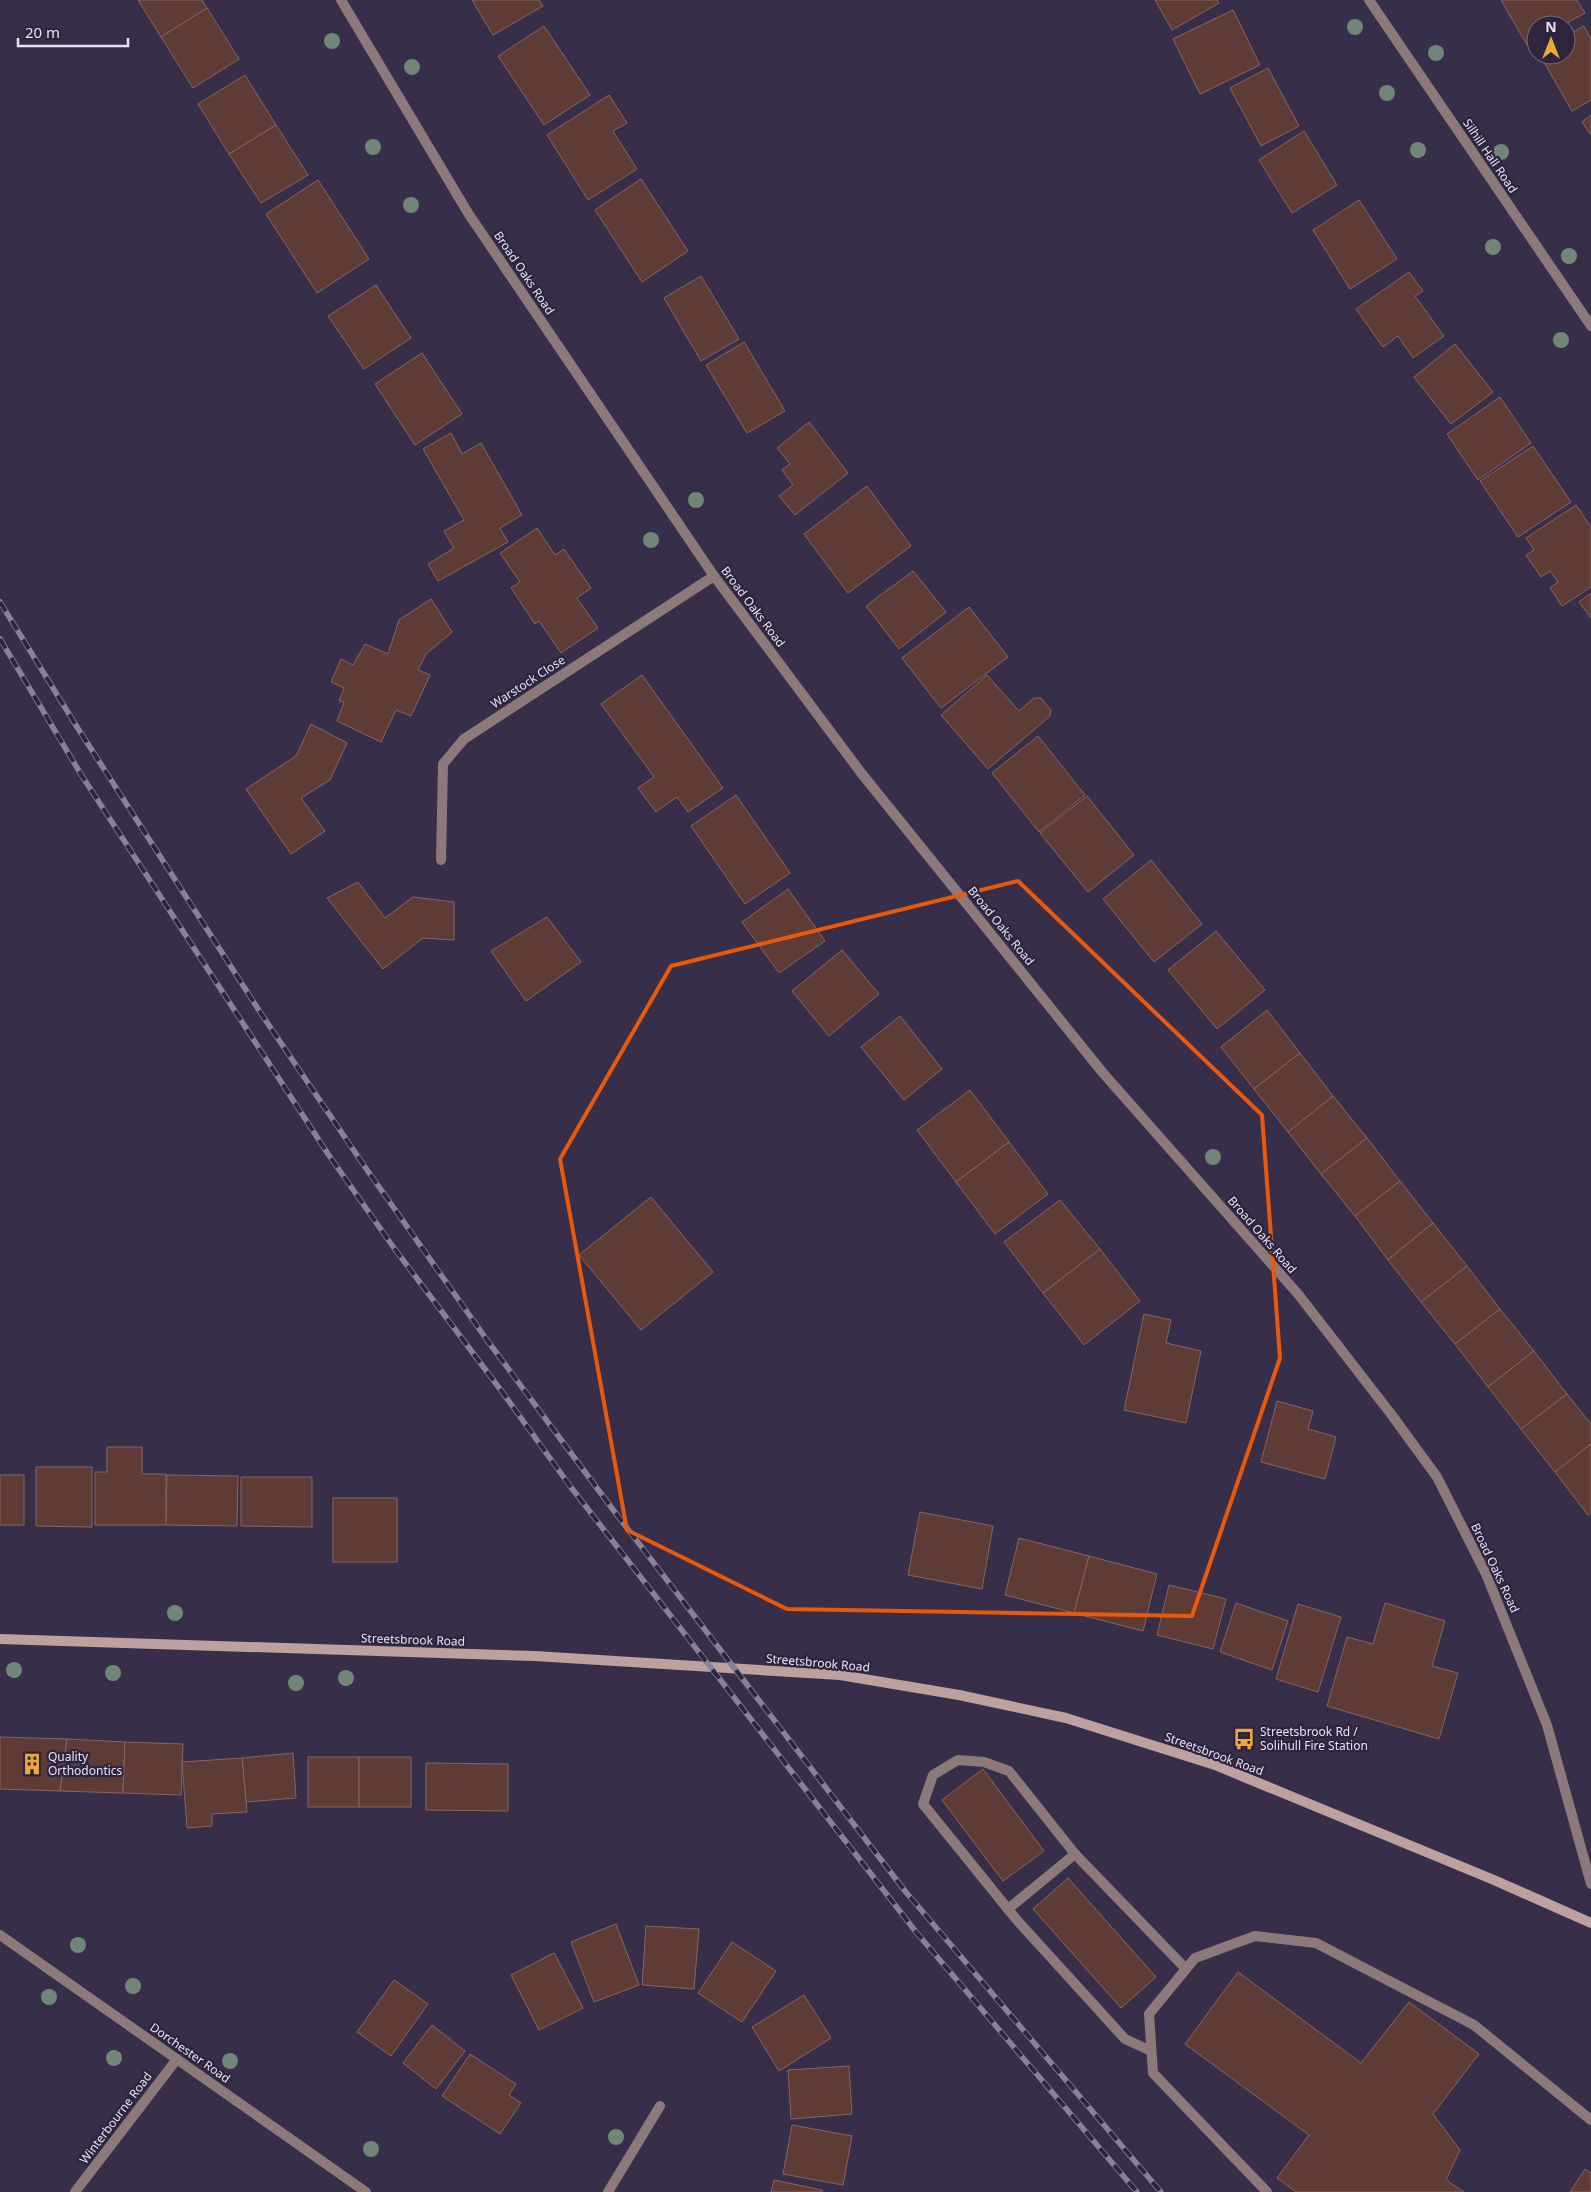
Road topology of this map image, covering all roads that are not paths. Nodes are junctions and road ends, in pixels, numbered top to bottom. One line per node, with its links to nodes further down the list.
1 (340, 0): 4 (street, Broad Oaks Road)
2 (1369, 0): 3 (street, Silhill Hall Road)
3 (1591, 326)
4 (714, 576): 5 (street, Warstock Close); 8 (street, Broad Oaks Road)
5 (441, 860)
6 (0, 1639): 10 (main road, Streetsbrook Road)
7 (1076, 1854): 9 (street); 9 (street); 12 (street)
8 (1591, 1884)
9 (1008, 1909): 13 (street)
10 (1591, 1923)
11 (0, 1935): 14 (street, Dorchester Road)
12 (1186, 1969): 13 (street); 16 (street)
13 (1151, 2051): 20 (street)
14 (177, 2059): 17 (street, Winterbourne Road); 18 (street, Dorchester Road)
15 (660, 2106): 19 (street)
16 (1591, 2120)
17 (75, 2192)
18 (366, 2192)
19 (608, 2192)
20 (1267, 2192)

